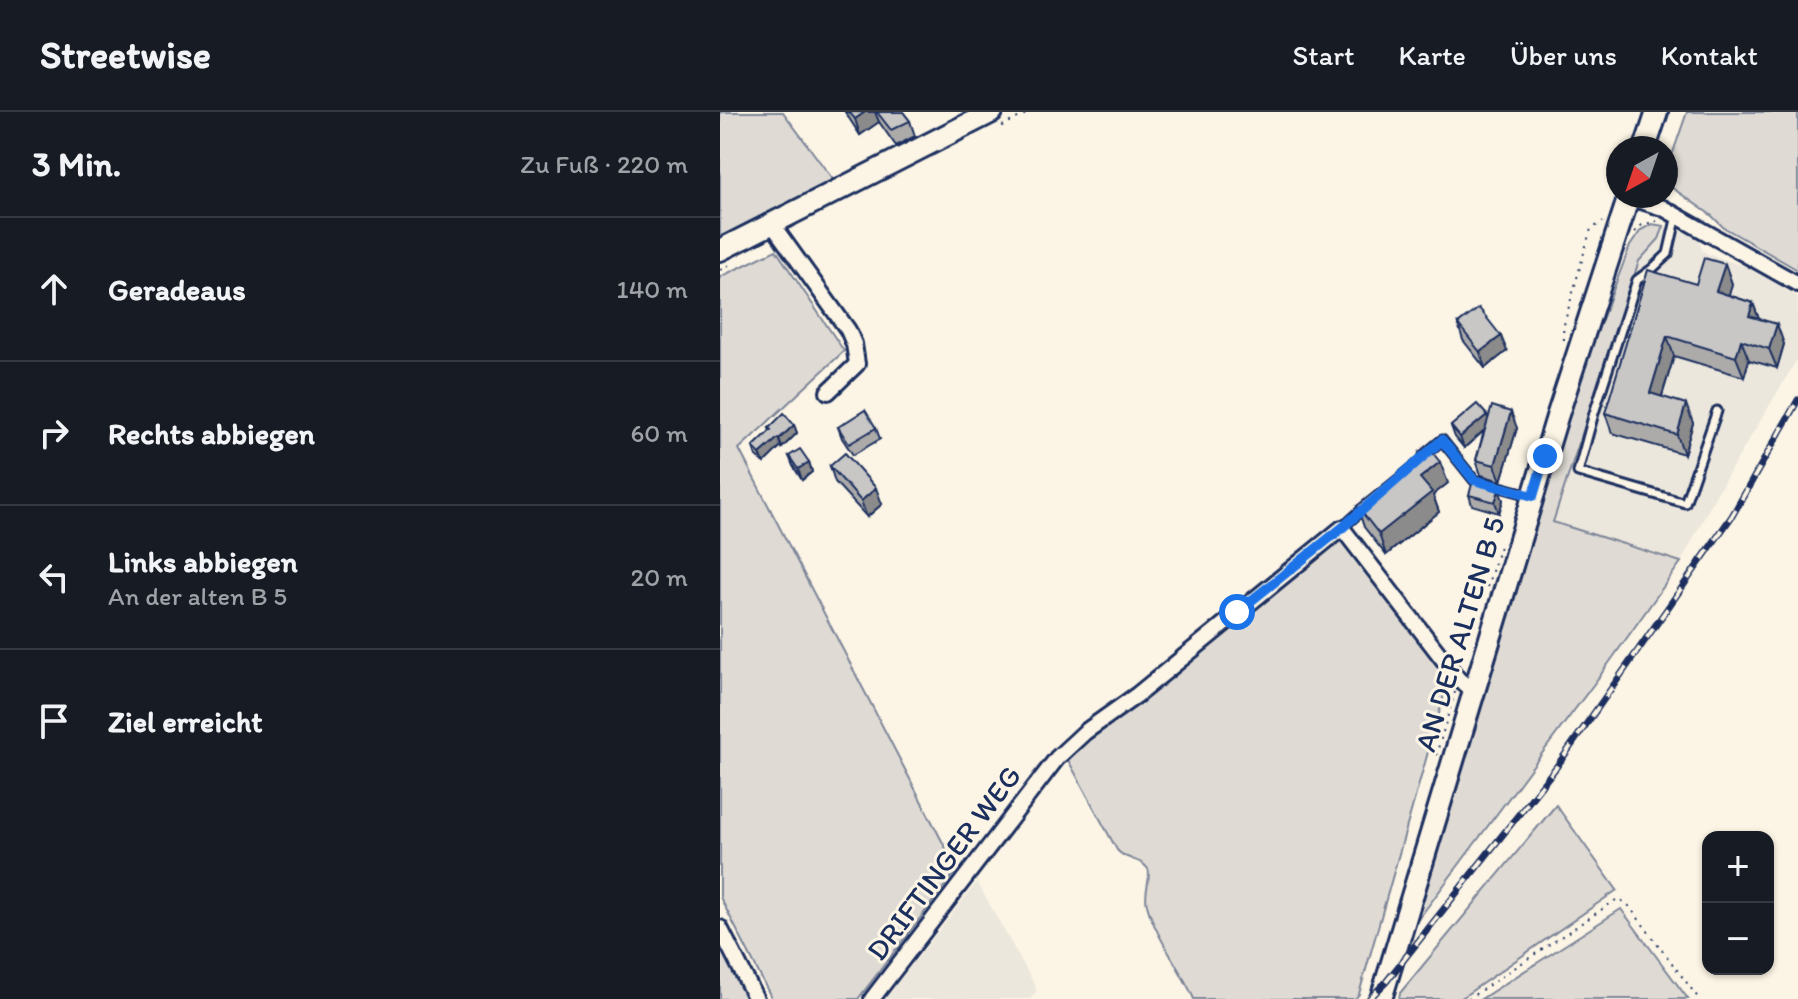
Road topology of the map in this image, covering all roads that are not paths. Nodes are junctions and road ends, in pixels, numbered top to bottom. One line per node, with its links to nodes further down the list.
1 (992, 112): 7 (main road)
2 (1657, 112): 3 (main road)
3 (1649, 136)
4 (1622, 208): 13 (main road, AN DER ALTEN B 5)
5 (1662, 208): 6 (street)
6 (1677, 215): 9 (street); 11 (lane)
7 (772, 224): 8 (main road); 10 (street)
8 (720, 250)
9 (1798, 284)
10 (828, 392)
11 (1717, 411)
12 (1419, 460): 13 (lane)
13 (1533, 496): 16 (main road, AN DER ALTEN B 5)
14 (1375, 499): 15 (lane)
15 (1342, 528): 16 (street); 19 (street, DRIFTINGER WEG)
16 (1474, 691): 20 (main road, AN DER ALTEN B 5)
17 (720, 928): 18 (street)
18 (756, 999)
19 (872, 999)
20 (1381, 999)

